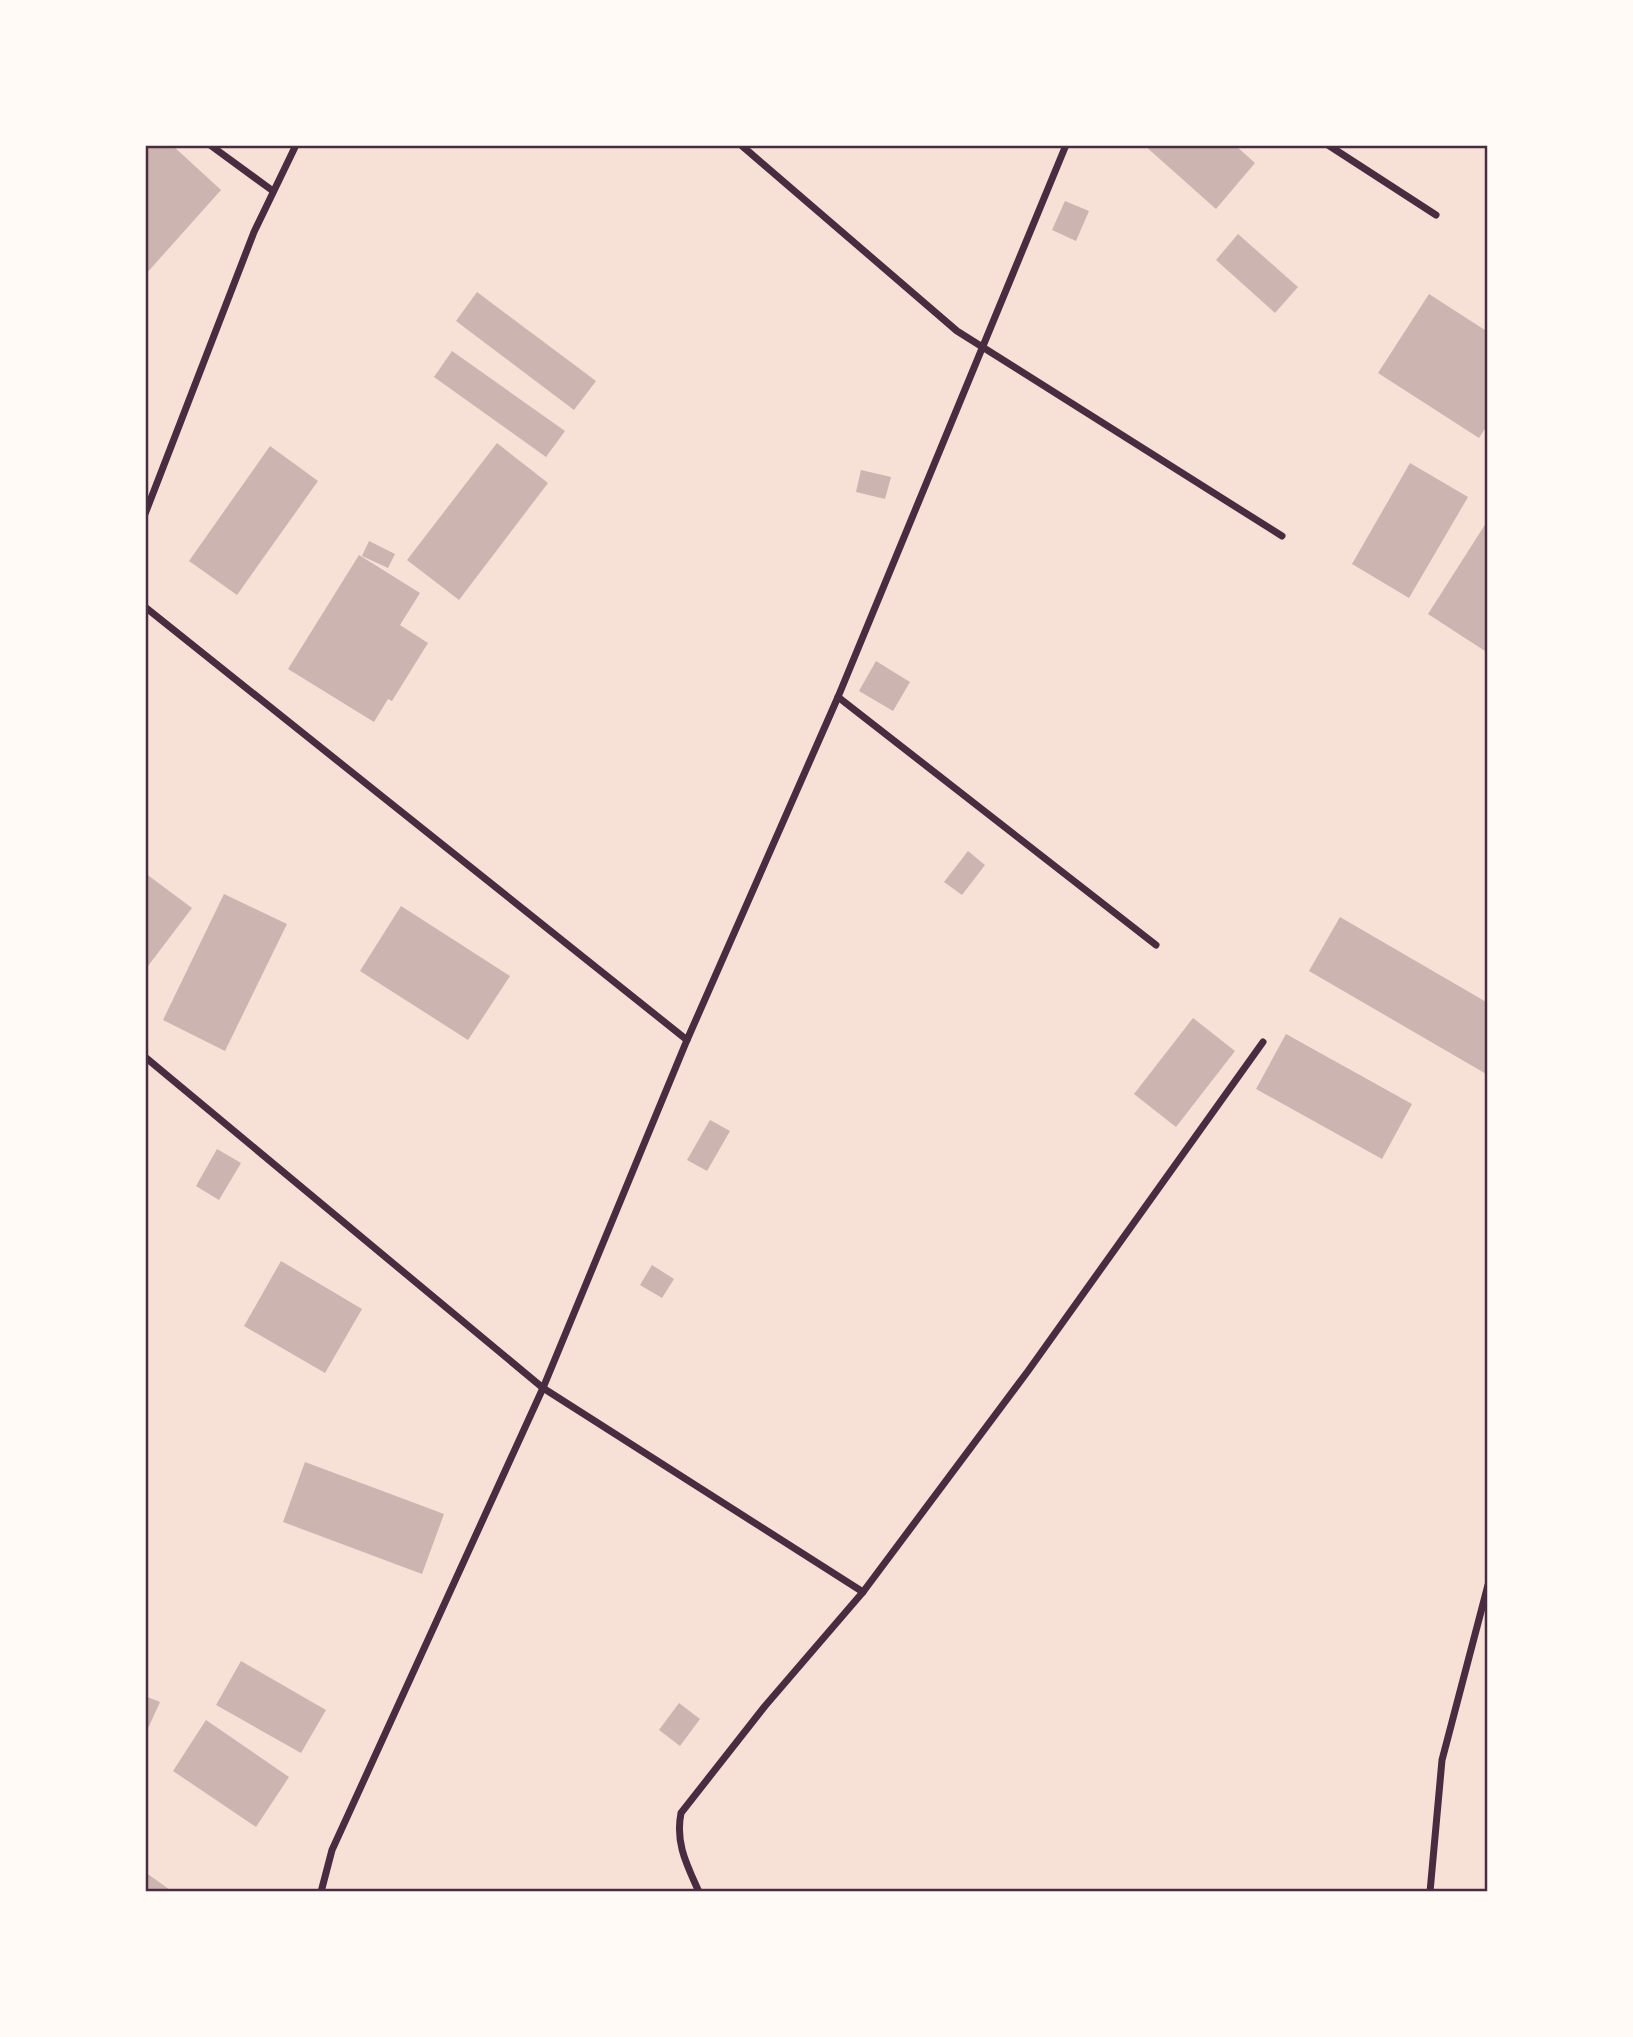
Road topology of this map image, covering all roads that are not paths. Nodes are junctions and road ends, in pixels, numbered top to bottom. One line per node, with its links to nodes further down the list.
1 (210, 145): 6 (street)
2 (296, 145): 6 (street)
3 (741, 145): 8 (street)
4 (1066, 145): 8 (street)
5 (1328, 145): 7 (street)
6 (274, 191): 9 (street)
7 (1436, 215)
8 (984, 347): 10 (street); 12 (street)
9 (145, 514)
10 (1282, 536)
11 (145, 607): 14 (street)
12 (838, 697): 13 (street); 14 (street)
13 (1156, 945)
14 (687, 1040): 17 (street)
15 (1263, 1042): 19 (street)
16 (145, 1057): 17 (street)
17 (543, 1388): 19 (street); 20 (street)
18 (1488, 1585): 22 (street)
19 (863, 1592): 21 (street)
20 (321, 1892)
21 (699, 1892)
22 (1430, 1892)

